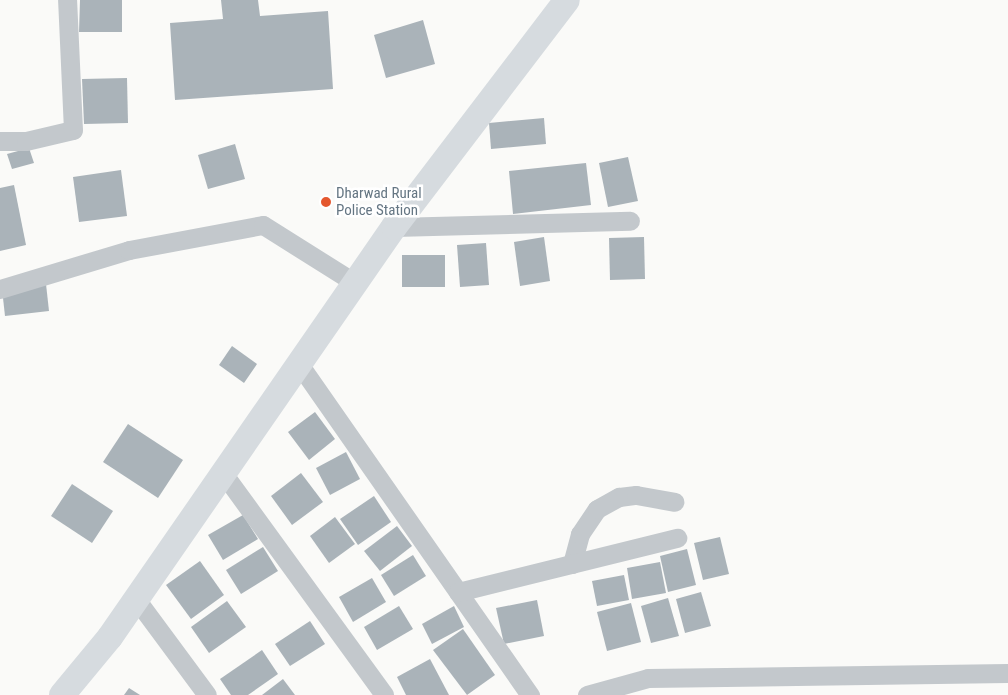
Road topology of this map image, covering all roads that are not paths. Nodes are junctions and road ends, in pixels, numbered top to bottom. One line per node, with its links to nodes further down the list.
1 (67, 0): 3 (street)
2 (567, 0): 5 (main road)
3 (0, 141)
4 (630, 220): 5 (street)
5 (394, 227): 6 (main road)
6 (355, 283): 7 (street); 8 (main road)
7 (0, 289)
8 (299, 364): 9 (main road); 13 (street)
9 (223, 473): 14 (main road); 18 (street)
10 (674, 502): 12 (street)
11 (678, 538): 12 (street)
12 (572, 564): 13 (street)
13 (458, 592): 19 (street)
14 (136, 599): 16 (main road); 17 (street)
15 (1008, 673): 20 (street)
16 (62, 695)
17 (208, 695)
18 (384, 695)
19 (530, 695)
20 (587, 695)

